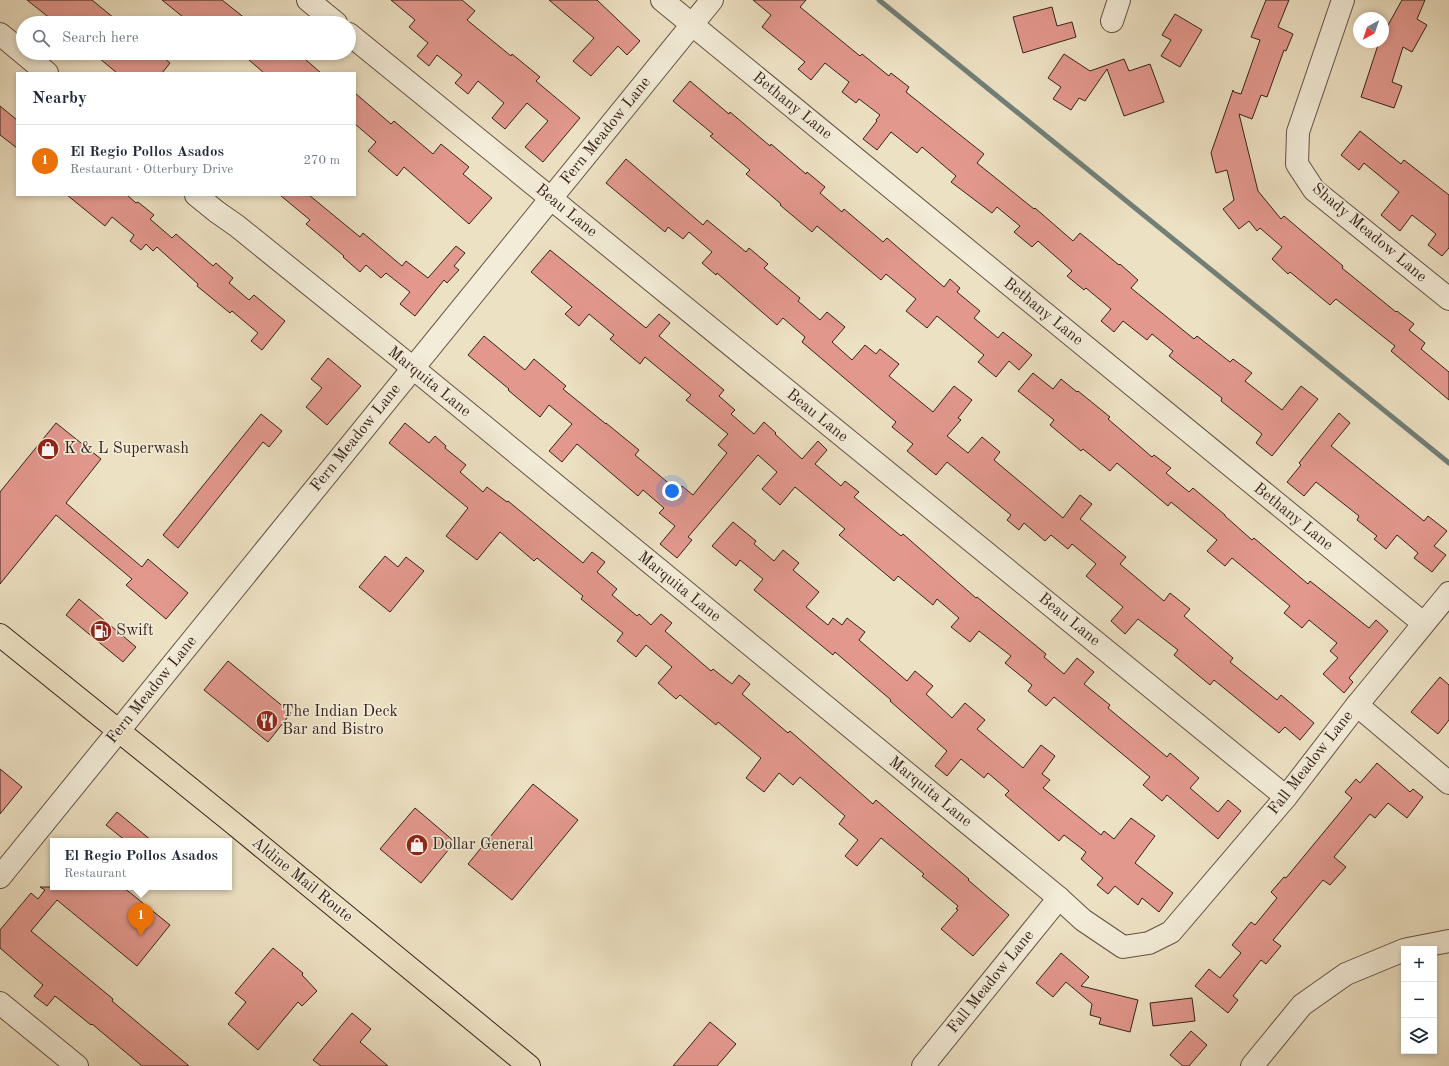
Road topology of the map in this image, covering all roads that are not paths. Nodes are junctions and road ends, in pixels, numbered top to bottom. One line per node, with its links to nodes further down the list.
1 (308, 0): 6 (street)
2 (662, 0): 8 (street, Bethany Lane)
3 (712, 0): 8 (street, Fern Meadow Lane)
4 (1119, 0): 7 (street)
5 (1343, 0): 16 (street, Shady Meadow Lane)
6 (327, 16)
7 (1112, 21)
8 (692, 25): 15 (street, Fern Meadow Lane); 19 (street, Bethany Lane)
9 (0, 34): 11 (street)
10 (356, 40): 15 (street, Beau Lane)
11 (16, 47)
12 (31, 60): 13 (street)
13 (46, 72)
14 (197, 196): 17 (street, Marquita Lane)
15 (551, 199): 17 (street, Fern Meadow Lane); 24 (street, Beau Lane)
16 (1449, 300)
17 (413, 368): 22 (street, Fern Meadow Lane); 26 (street, Marquita Lane)
18 (1449, 593): 19 (street, Fall Meadow Lane)
19 (1423, 623): 21 (street, Fall Meadow Lane)
20 (0, 635): 22 (main road, Aldine Mail Route)
21 (1357, 705): 23 (street); 24 (street, Fall Meadow Lane)
22 (118, 731): 25 (street, Fern Meadow Lane); 33 (main road, Aldine Mail Route)
23 (1449, 783)
24 (1286, 797): 27 (street, Fall Meadow Lane)
25 (0, 877)
26 (1059, 898): 27 (street, Marquita Lane); 34 (street, Fall Meadow Lane)
27 (1171, 932)
28 (1449, 941): 29 (street)
29 (1423, 946)
30 (1401, 951): 35 (street)
31 (0, 1003): 32 (street)
32 (76, 1066)
33 (529, 1066)
34 (922, 1066)
35 (1252, 1066)

